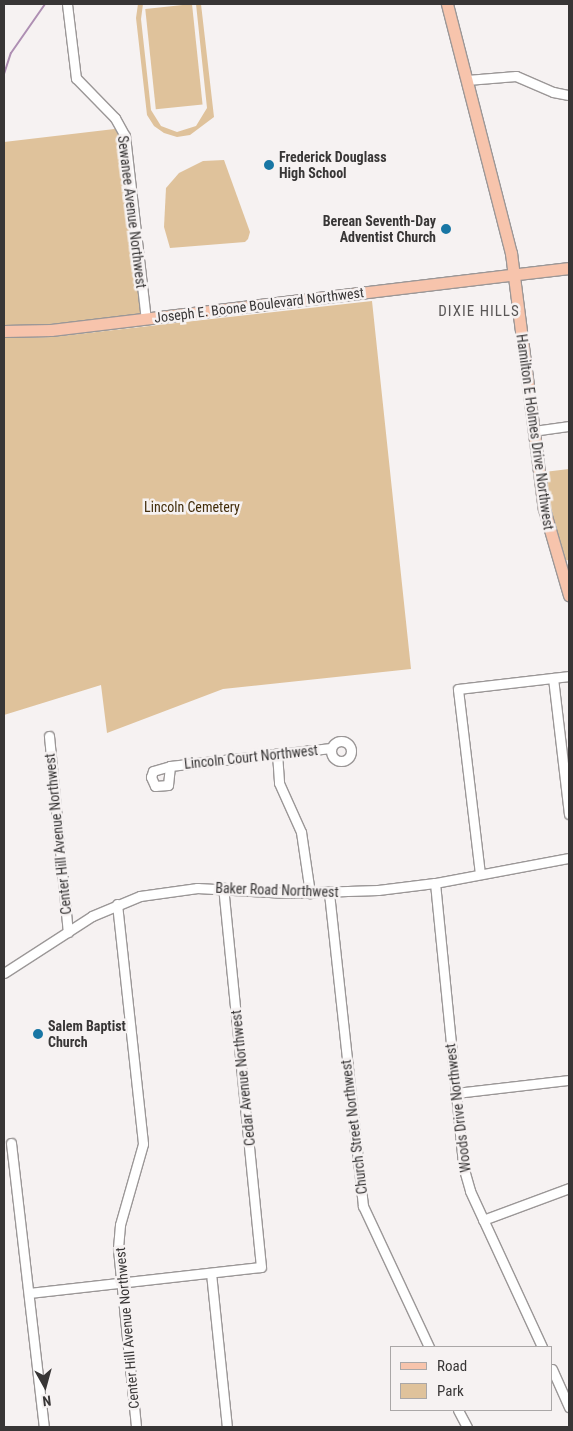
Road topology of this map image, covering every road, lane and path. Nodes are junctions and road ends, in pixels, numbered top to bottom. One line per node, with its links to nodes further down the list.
1 (67, 4): 11 (street, Sewanee Avenue Northwest)
2 (447, 4): 3 (main road, Hamilton E Holmes Drive Northwest)
3 (467, 80): 4 (street); 5 (main road, Hamilton E Holmes Drive Northwest)
4 (569, 95)
5 (511, 253): 7 (main road); 8 (main road, Hamilton E Holmes Drive Northwest); 9 (main road)
6 (569, 268): 7 (main road, Joseph E. Boone Boulevard Northwest)
7 (538, 272): 8 (main road, Joseph E. Boone Boulevard Northwest); 10 (main road)
8 (515, 275): 9 (main road, Joseph E. Boone Boulevard Northwest); 10 (main road, Hamilton E Holmes Drive Northwest)
9 (488, 278): 10 (main road); 11 (main road, Joseph E. Boone Boulevard Northwest)
10 (518, 298): 14 (main road, Hamilton E Holmes Drive Northwest)
11 (146, 319): 12 (main road, Joseph E. Boone Boulevard Northwest)
12 (4, 331)
13 (569, 426): 14 (street)
14 (533, 431): 15 (main road, Hamilton E Holmes Drive Northwest)
15 (569, 595)
16 (569, 676): 17 (street)
17 (553, 678): 22 (street); 24 (street)
18 (49, 736): 30 (street, Center Hill Avenue Northwest)
19 (331, 748): 20 (street, Lincoln Court Northwest)
20 (277, 753): 21 (street, Lincoln Court Northwest); 27 (street)
21 (170, 766)
22 (569, 814)
23 (569, 858): 24 (street, Baker Road Northwest)
24 (480, 874): 25 (street, Baker Road Northwest)
25 (436, 883): 28 (street, Baker Road Northwest); 33 (street, Woods Drive Northwest)
26 (223, 888): 27 (street, Baker Road Northwest); 29 (street, Baker Road Northwest); 37 (street, Cedar Avenue Northwest)
27 (310, 893): 28 (street, Baker Road Northwest)
28 (329, 893): 40 (street, Church Street Northwest)
29 (117, 904): 30 (street, Baker Road Northwest); 38 (street, Center Hill Avenue Northwest)
30 (68, 932): 31 (street, Baker Road Northwest)
31 (4, 973)
32 (569, 1080): 33 (street)
33 (456, 1093): 36 (street, Woods Drive Northwest)
34 (10, 1143): 39 (street)
35 (569, 1188): 36 (street)
36 (483, 1220): 41 (street, Woods Drive Northwest)
37 (211, 1273): 38 (street); 47 (street)
38 (120, 1283): 39 (street); 46 (street, Center Hill Avenue Northwest)
39 (29, 1293): 45 (street)
40 (429, 1346)
41 (542, 1346)
42 (553, 1371): 43 (street)
43 (569, 1407)
44 (459, 1411): 48 (street)
45 (44, 1427)
46 (136, 1427)
47 (227, 1427)
48 (467, 1427)

